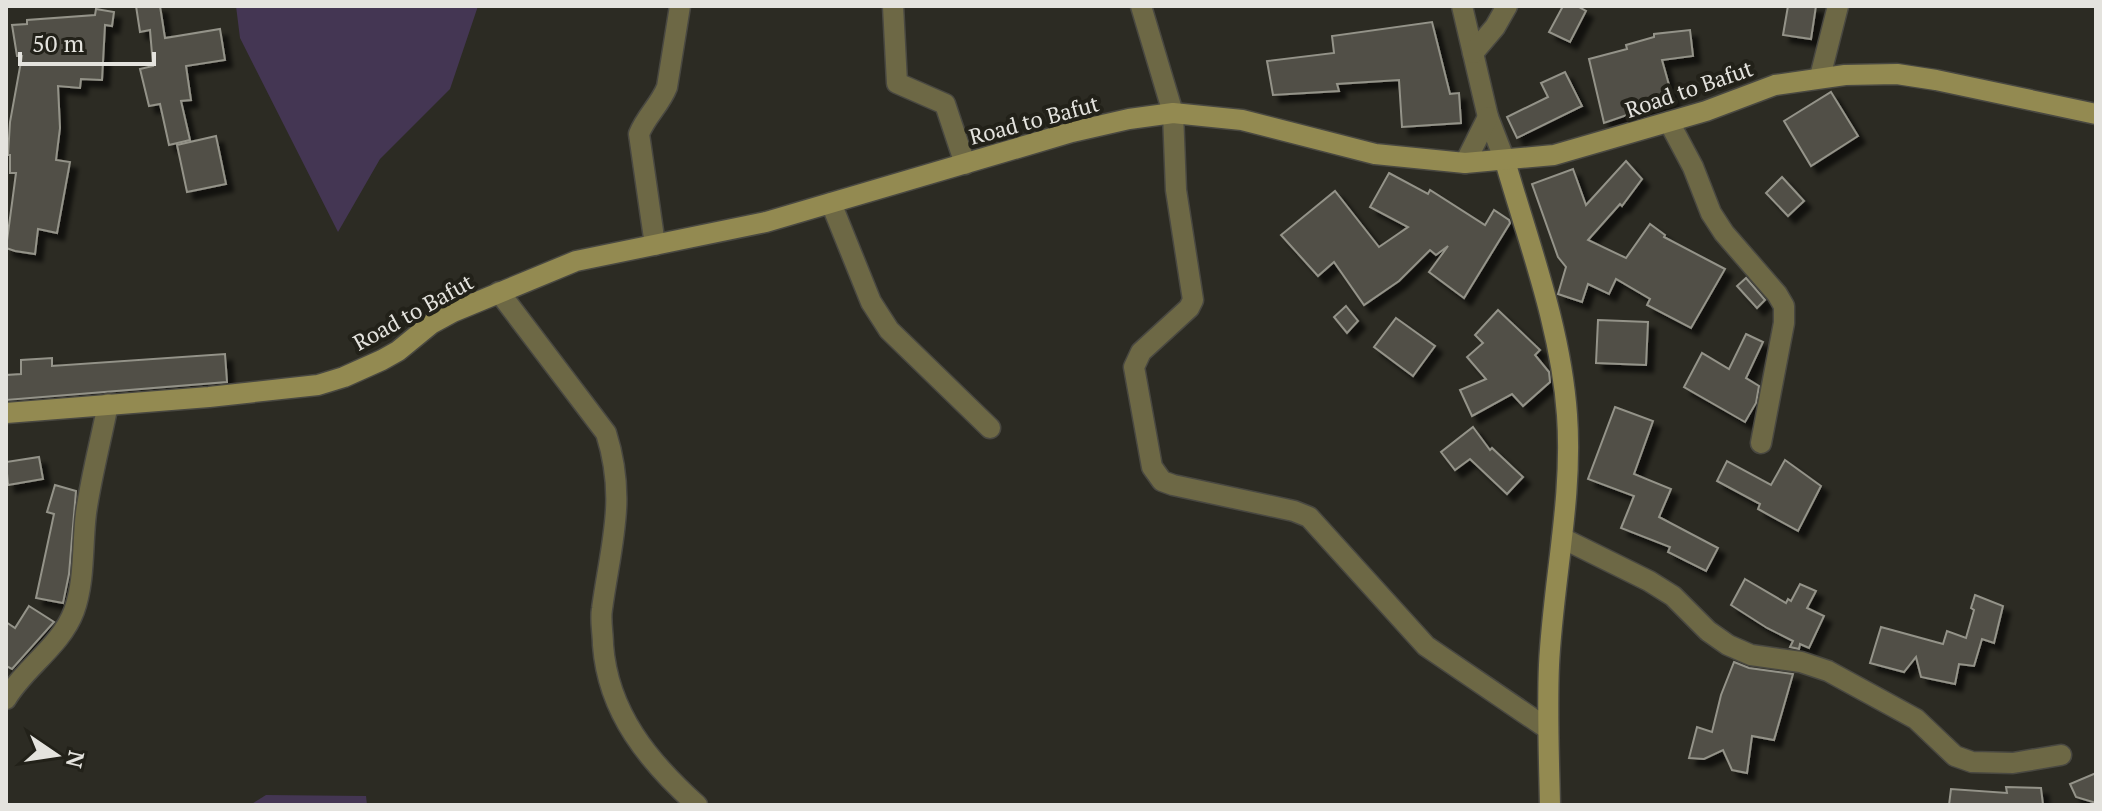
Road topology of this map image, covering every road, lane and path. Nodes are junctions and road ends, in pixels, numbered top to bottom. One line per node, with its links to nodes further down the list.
1 (680, 6): 17 (street)
2 (893, 6): 15 (street)
3 (1141, 6): 9 (street)
4 (1462, 6): 7 (street)
5 (1507, 6): 7 (street)
6 (1838, 6): 8 (street)
7 (1473, 53): 11 (street)
8 (1820, 77): 10 (street, Road to Bafut); 12 (street, Road to Bafut)
9 (1173, 113): 14 (street, Road to Bafut); 15 (street, Road to Bafut); 25 (street)
10 (2096, 114)
11 (1488, 117): 13 (street); 14 (street)
12 (1669, 122): 13 (street, Road to Bafut); 22 (street)
13 (1505, 161): 14 (street, Road to Bafut); 23 (street)
14 (1465, 163)
15 (965, 164): 16 (street, Road to Bafut)
16 (831, 203): 17 (street, Road to Bafut); 21 (street)
17 (655, 245): 18 (street, Road to Bafut)
18 (499, 292): 19 (street, Road to Bafut); 27 (street)
19 (108, 404): 20 (street, Road to Bafut); 24 (street)
20 (6, 413)
21 (990, 428)
22 (1761, 443)
23 (1562, 538): 25 (street); 26 (street)
24 (6, 699)
25 (1548, 729): 28 (street)
26 (2061, 755)
27 (697, 805)
28 (1550, 805)

